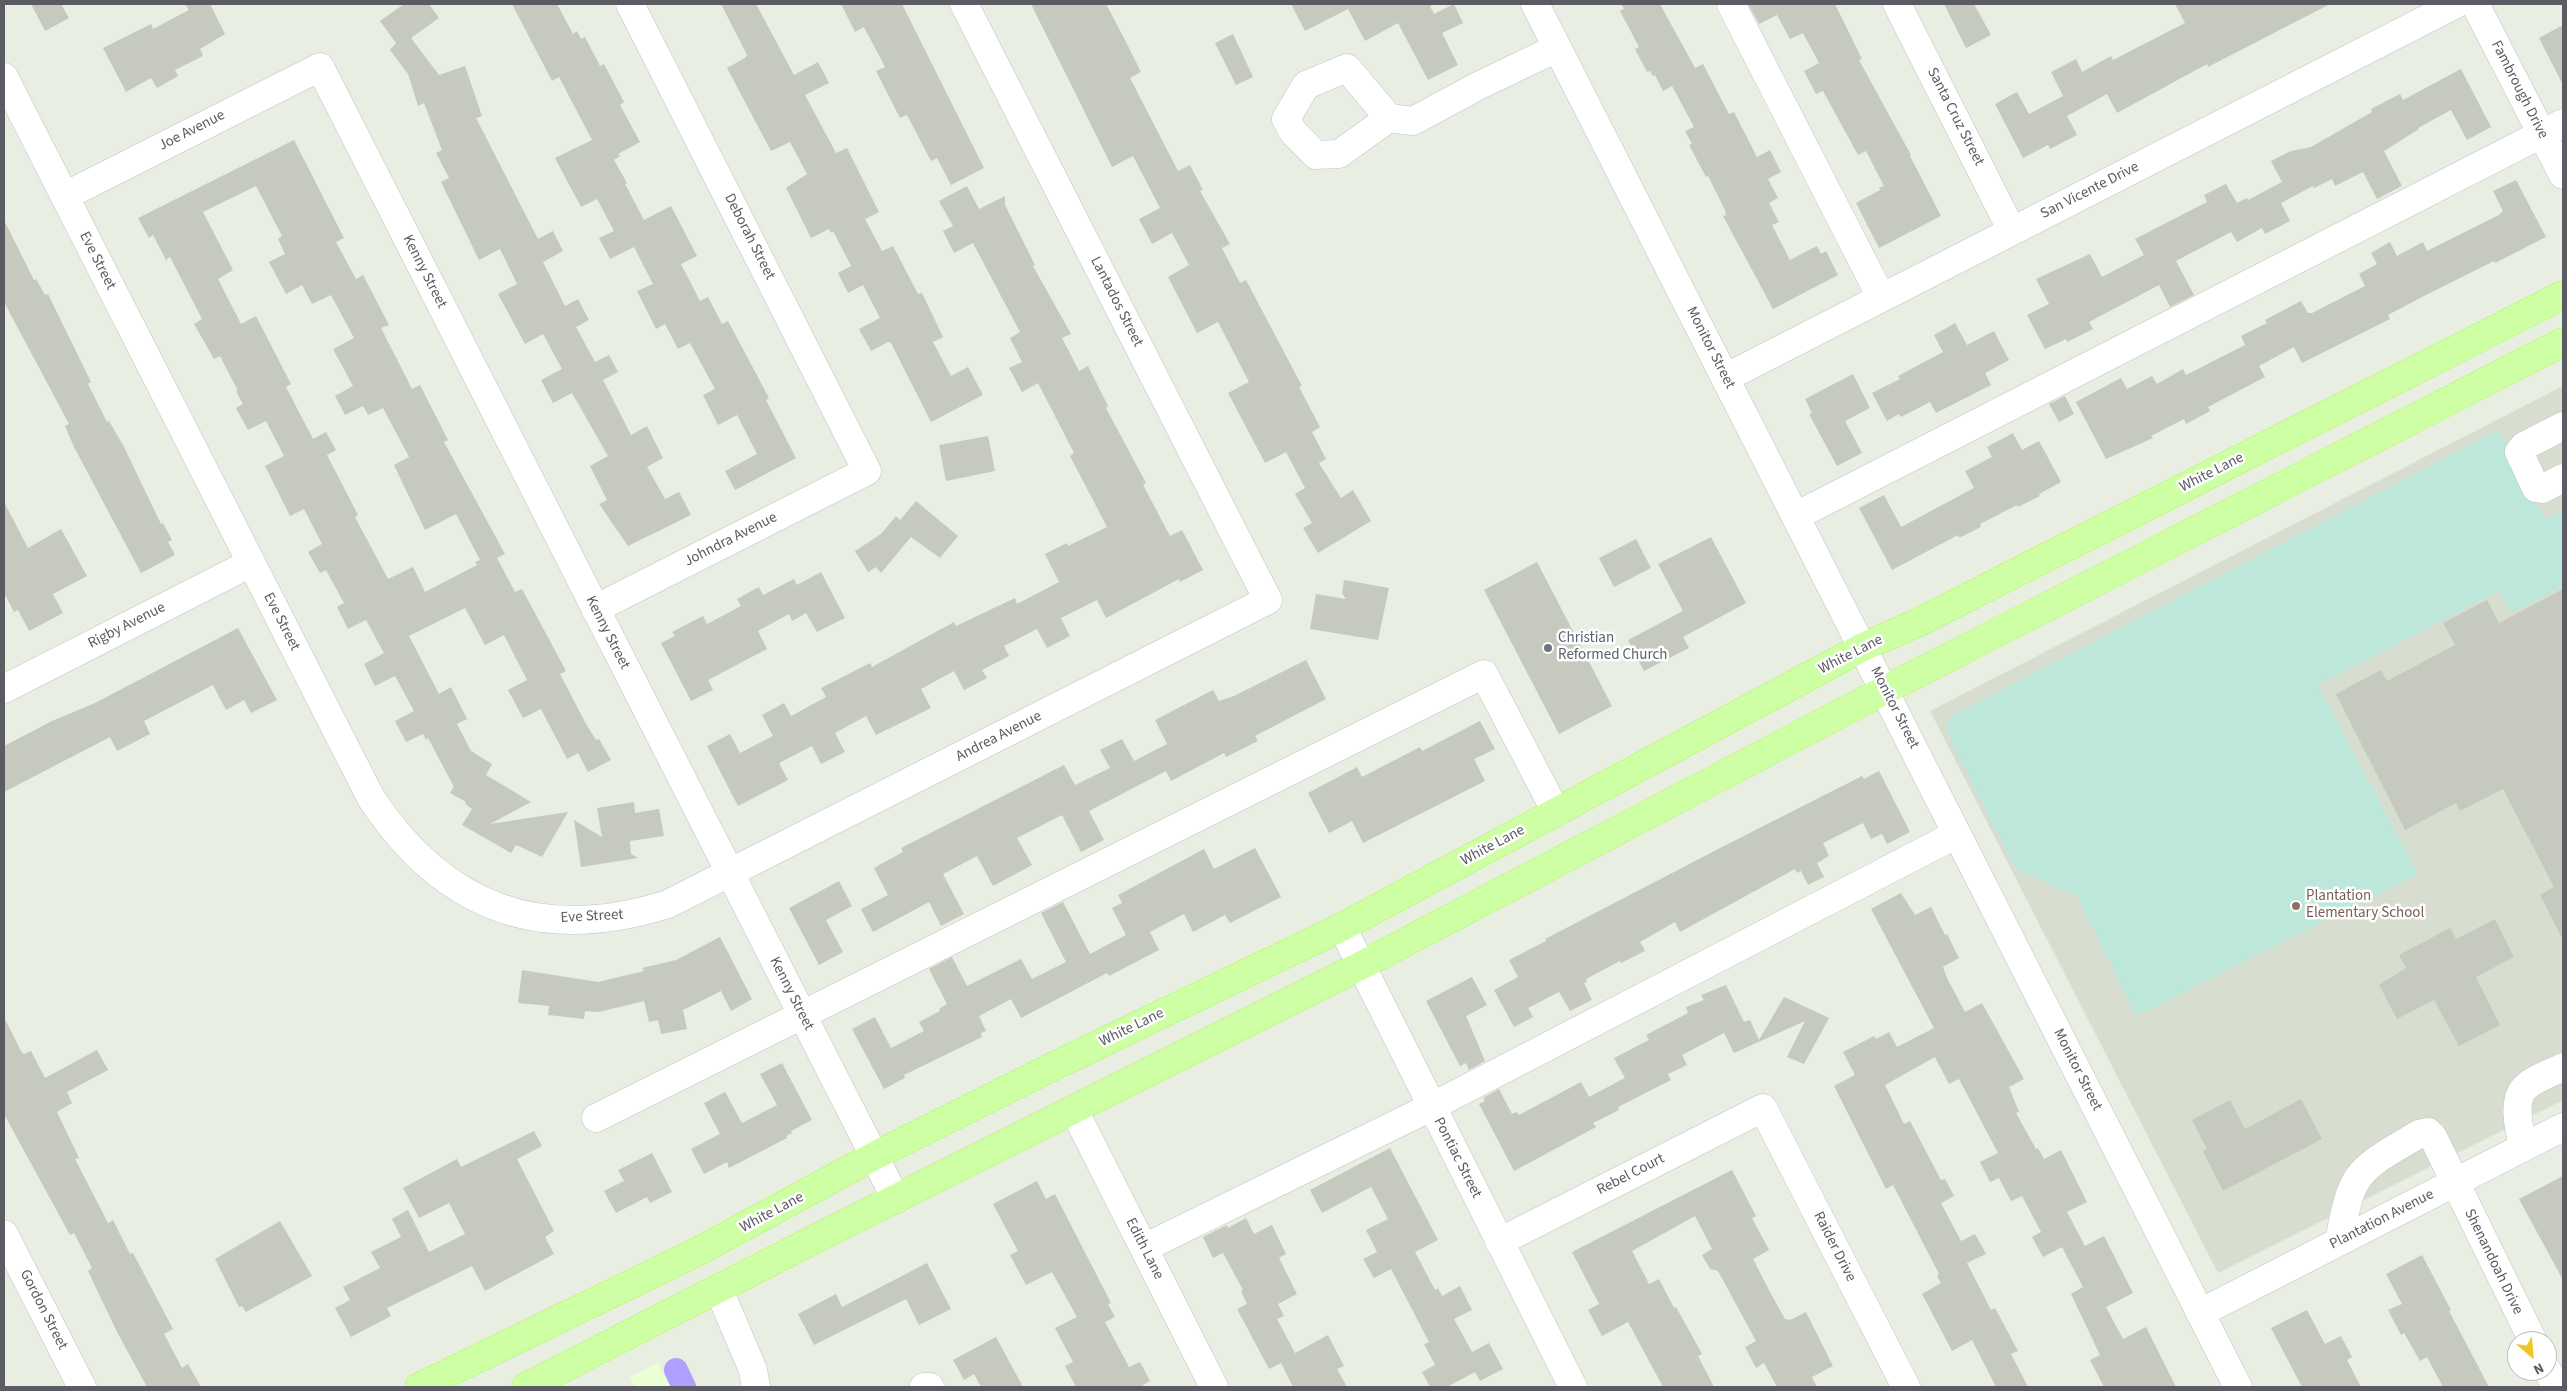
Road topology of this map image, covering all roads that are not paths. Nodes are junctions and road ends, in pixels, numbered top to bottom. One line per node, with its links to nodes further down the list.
1 (630, 4): 21 (street, Deborah Street)
2 (964, 4): 25 (street, Lantados Street)
3 (1535, 4): 8 (street, Monitor Street)
4 (1731, 4): 17 (street)
5 (1897, 4): 15 (street, Santa Cruz Street)
6 (2456, 4): 15 (street, San Vicente Drive)
7 (2475, 4): 12 (street, Fambrough Drive)
8 (1557, 48): 11 (street); 19 (street, Monitor Street)
9 (320, 67): 14 (street, Joe Avenue); 26 (street, Kenny Street)
10 (4, 77): 14 (street, Eve Street)
11 (1390, 118)
12 (2553, 128): 13 (street, Fambrough Drive); 23 (street)
13 (2563, 176)
14 (65, 196): 24 (street, Eve Street)
15 (2012, 231): 17 (street, San Vicente Drive)
16 (2563, 294): 27 (main road, White Lane)
17 (1881, 297): 19 (street, San Vicente Drive)
18 (2563, 342): 29 (main road)
19 (1725, 378): 23 (street, Monitor Street)
20 (2563, 426): 22 (street)
21 (868, 471): 26 (street, Johndra Avenue)
22 (2563, 478)
23 (1796, 516): 27 (street, Monitor Street)
24 (251, 563): 28 (street, Rigby Avenue); 32 (street, Eve Street)
25 (1268, 600): 32 (street, Andrea Avenue)
26 (596, 609): 32 (street, Kenny Street)
27 (1863, 647): 29 (street, Monitor Street); 30 (main road, White Lane)
28 (4, 689)
29 (1885, 690): 31 (street, Monitor Street); 34 (main road)
30 (1556, 812): 33 (main road, White Lane); 35 (street)
31 (1957, 834): 37 (street); 51 (street, Monitor Street)
32 (730, 874): 35 (street, Kenny Street)
33 (1342, 927): 34 (street, Pontiac Street); 43 (main road, White Lane)
34 (1360, 966): 37 (street, Pontiac Street); 39 (main road)
35 (802, 1015): 40 (street); 43 (street, Kenny Street)
36 (2563, 1067): 42 (street)
37 (1431, 1107): 47 (street, Pontiac Street); 49 (street)
38 (1763, 1108): 47 (street, Rebel Court); 61 (street, Raider Drive)
39 (1074, 1110): 45 (main road); 49 (street, Edith Lane)
40 (596, 1118)
41 (2563, 1127): 42 (street, Plantation Avenue)
42 (2524, 1147): 44 (street, Plantation Avenue)
43 (874, 1156): 45 (street, Kenny Street); 54 (main road, White Lane)
44 (2454, 1183): 48 (street, Plantation Avenue); 48 (street, Shenandoah Drive); 52 (street, Shenandoah Drive)
45 (896, 1199): 50 (main road)
46 (4, 1234): 53 (street, Gordon Street)
47 (1499, 1242): 60 (street, Pontiac Street)
48 (2338, 1242): 51 (street, Plantation Avenue)
49 (1144, 1248): 59 (street, Edith Lane)
50 (719, 1290): 55 (main road); 56 (street)
51 (2200, 1313): 62 (street, Monitor Street)
52 (2528, 1331)
53 (82, 1387)
54 (419, 1387)
55 (526, 1387)
56 (756, 1387)
57 (924, 1387): 58 (street)
58 (930, 1387)
59 (1214, 1387)
60 (1573, 1387)
61 (1906, 1387)
62 (2238, 1387)

